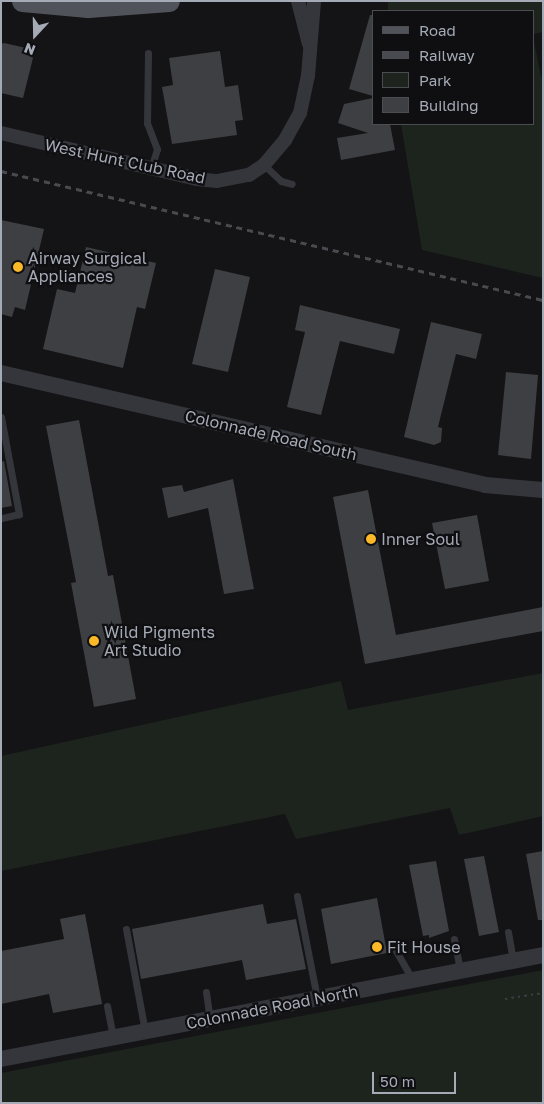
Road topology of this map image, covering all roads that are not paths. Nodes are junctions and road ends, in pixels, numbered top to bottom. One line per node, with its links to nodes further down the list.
1 (22, 1): 2 (main road)
2 (169, 1)
3 (298, 1): 5 (street, West Hunt Club Road)
4 (314, 1): 5 (street, West Hunt Club Road)
5 (309, 45): 8 (street, West Hunt Club Road)
6 (148, 53): 9 (lane)
7 (1, 133): 9 (street, West Hunt Club Road)
8 (264, 165): 9 (street, West Hunt Club Road); 10 (lane)
9 (151, 169)
10 (292, 184)
11 (1, 373): 13 (street, Colonnade Road South)
12 (1, 417): 14 (lane)
13 (543, 490)
14 (1, 518)
15 (296, 896): 25 (lane)
16 (126, 929): 28 (lane)
17 (508, 932): 21 (lane)
18 (454, 939): 22 (lane)
19 (396, 951): 23 (lane)
20 (543, 955): 21 (street, Colonnade Road North)
21 (513, 961): 22 (street, Colonnade Road North)
22 (460, 971): 23 (street, Colonnade Road North)
23 (413, 980): 25 (street, Colonnade Road North)
24 (206, 992): 27 (lane)
25 (317, 998): 27 (street, Colonnade Road North)
26 (107, 1006): 29 (lane)
27 (210, 1019): 28 (street, Colonnade Road North)
28 (145, 1032): 29 (street, Colonnade Road North)
29 (113, 1037): 30 (street, Colonnade Road North)
30 (1, 1059)

